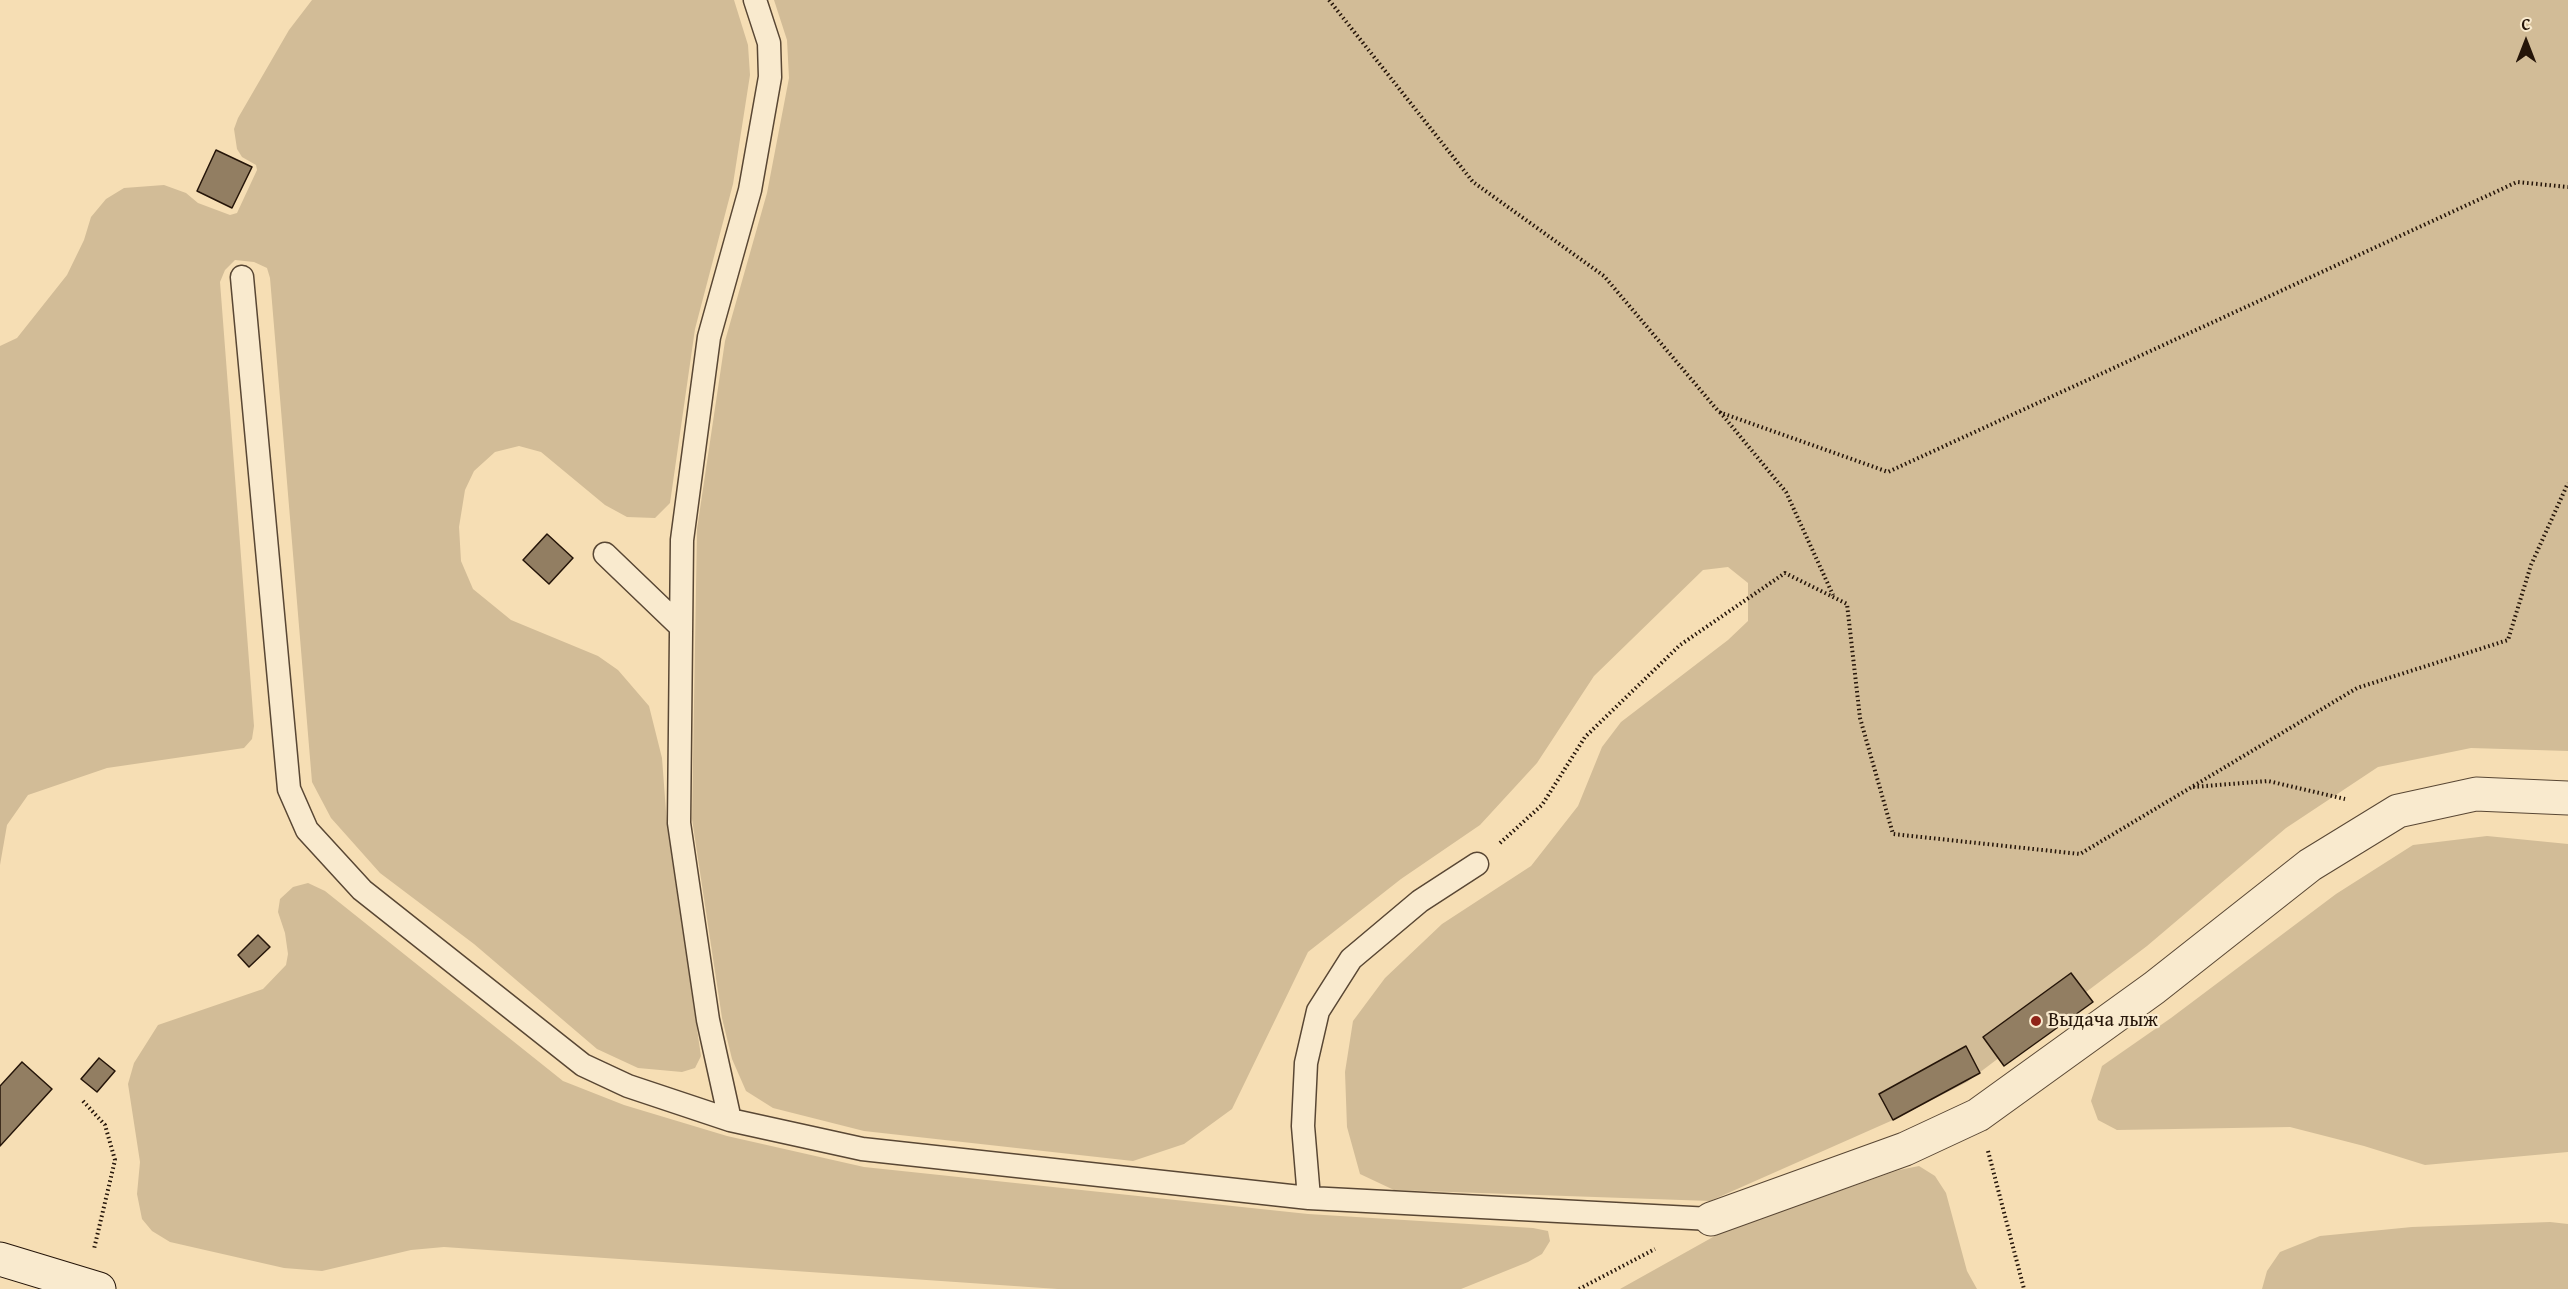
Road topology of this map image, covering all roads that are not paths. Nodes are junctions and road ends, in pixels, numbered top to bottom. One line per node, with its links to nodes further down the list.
1 (755, 0): 4 (lane)
2 (243, 277): 7 (lane)
3 (605, 554): 4 (lane)
4 (681, 627): 7 (lane)
5 (2568, 798): 9 (street)
6 (1477, 864): 8 (lane)
7 (730, 1120): 8 (lane)
8 (1309, 1198): 9 (lane)
9 (1711, 1219)
10 (0, 1259): 11 (street)
11 (92, 1287)

